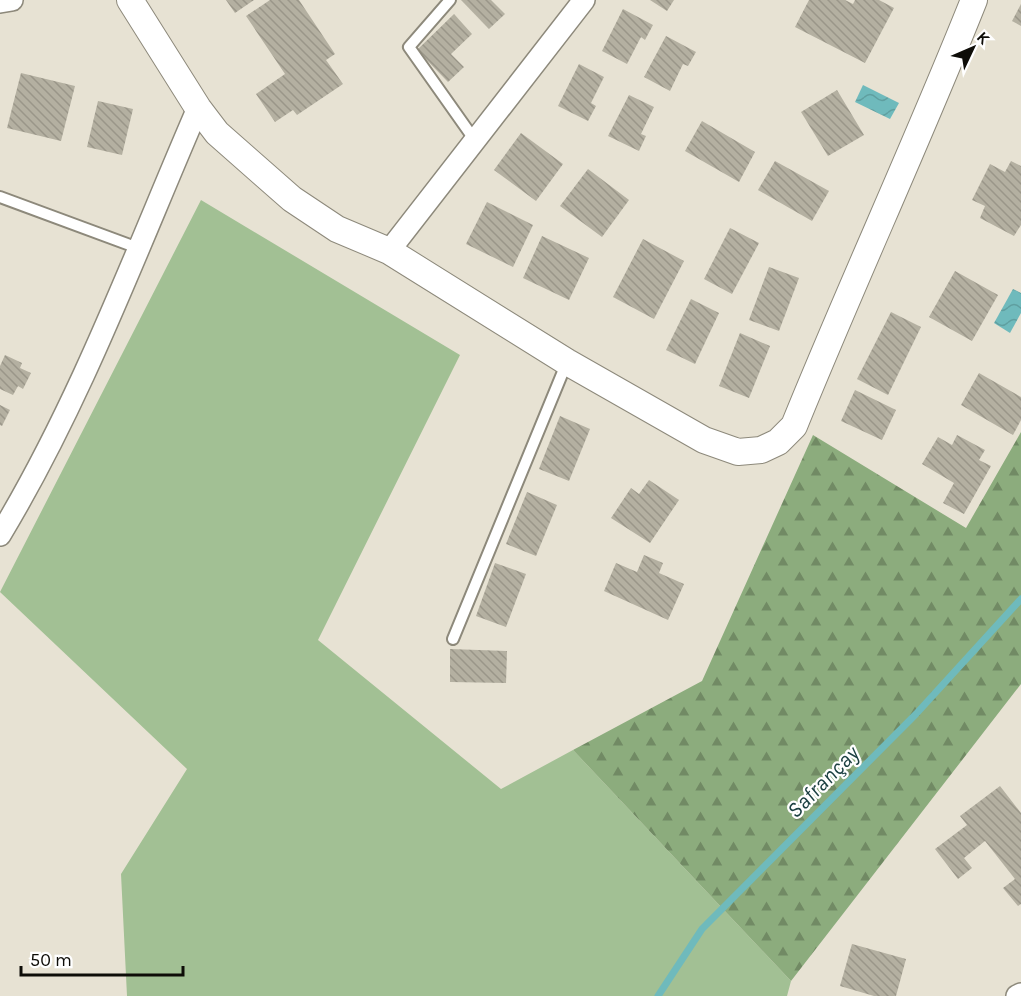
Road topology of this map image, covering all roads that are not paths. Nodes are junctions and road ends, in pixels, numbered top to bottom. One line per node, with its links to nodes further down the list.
1 (12, 0): 6 (street)
2 (130, 0): 7 (street)
3 (450, 0): 8 (lane)
4 (584, 0): 8 (street)
5 (974, 0): 12 (street)
6 (0, 2)
7 (198, 108): 10 (street); 11 (street)
8 (474, 139): 11 (street)
9 (0, 198): 10 (lane)
10 (138, 248): 13 (street)
11 (389, 251): 12 (street)
12 (567, 362): 14 (lane)
13 (0, 535)
14 (453, 639)
15 (1021, 994): 16 (street)
16 (1017, 996)

